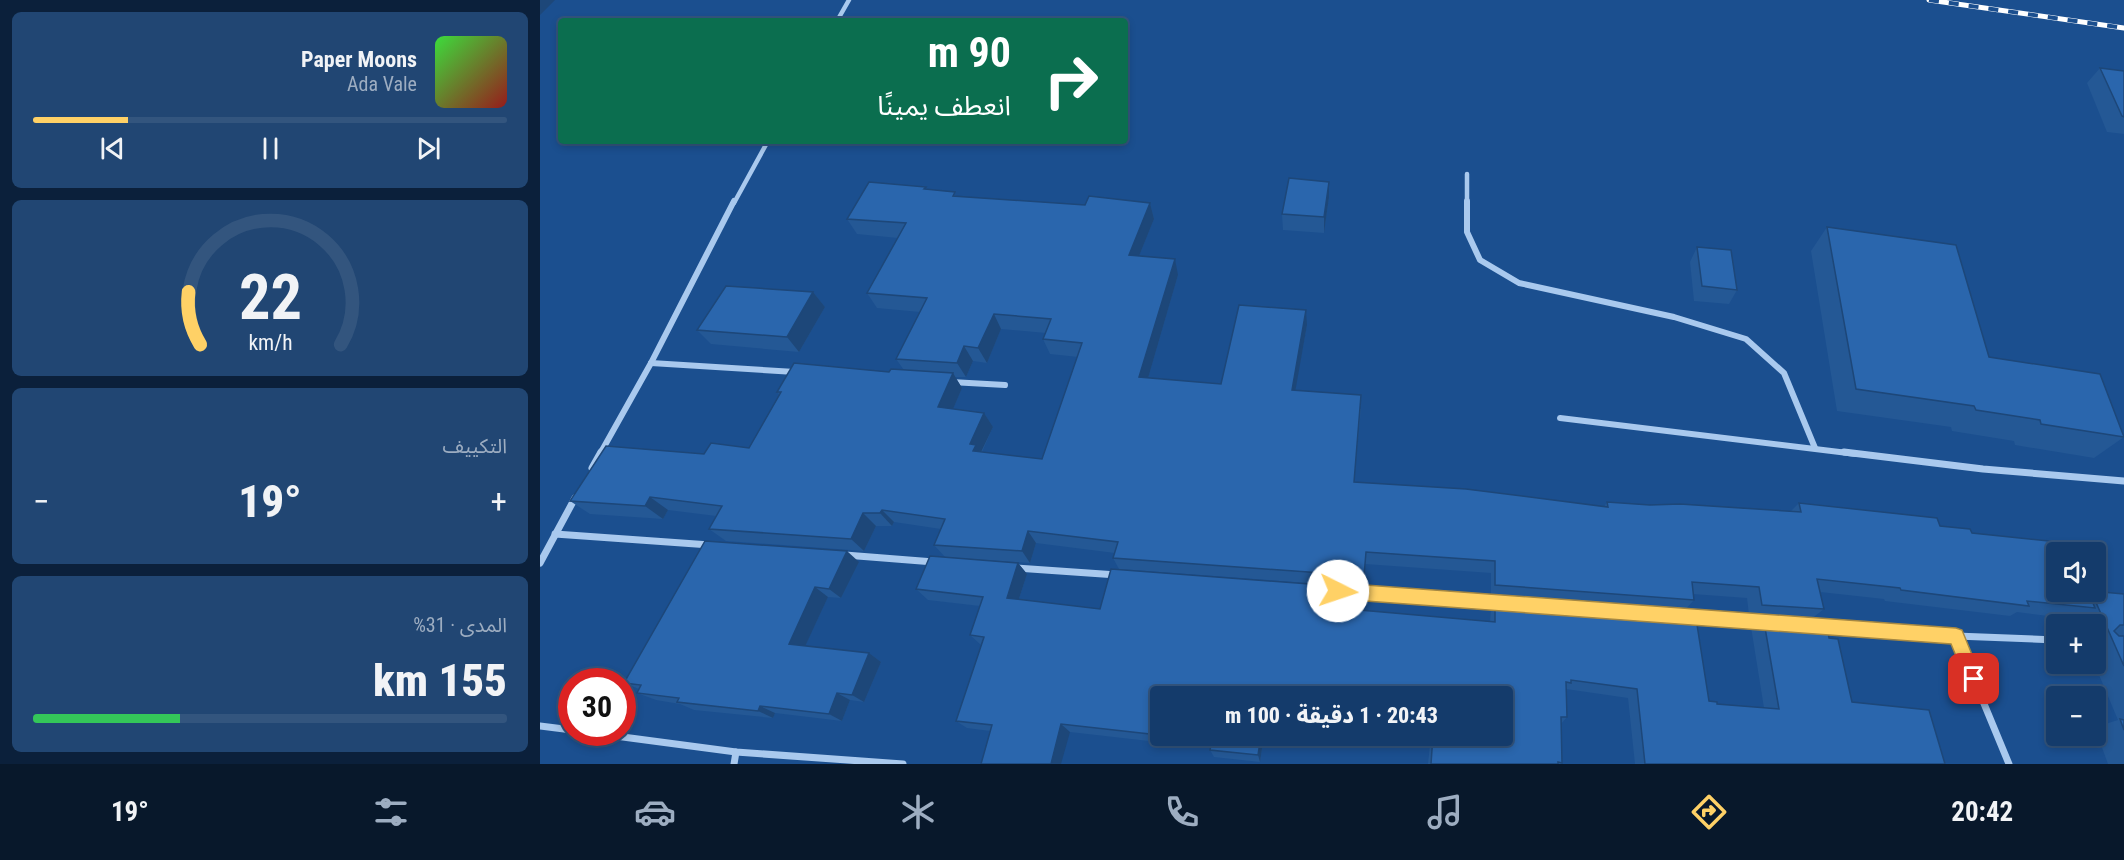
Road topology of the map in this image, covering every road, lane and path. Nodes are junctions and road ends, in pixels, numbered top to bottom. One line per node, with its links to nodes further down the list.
1 (849, 0): 2 (street)
2 (839, 18)
3 (766, 144): 5 (street)
4 (1467, 174): 10 (street)
5 (651, 363): 6 (street); 11 (street)
6 (805, 373)
7 (946, 381): 8 (street)
8 (1005, 385)
9 (1560, 418): 10 (street)
10 (1815, 448): 12 (street)
11 (589, 474)
12 (2124, 481)
13 (577, 494): 14 (street)
14 (555, 534): 15 (street); 17 (street)
15 (721, 546)
16 (840, 555): 18 (street)
17 (540, 563)
18 (946, 563)
19 (1006, 567): 20 (street)
20 (1125, 576)
21 (1350, 592): 22 (street)
22 (1505, 603)
23 (1683, 616): 24 (street)
24 (1766, 622)
25 (1814, 626): 26 (street)
26 (1956, 636): 27 (street); 34 (street)
27 (2046, 640)
28 (540, 726): 29 (street)
29 (558, 728)
30 (636, 739): 31 (street)
31 (736, 752): 32 (street); 33 (street)
32 (734, 764)
33 (903, 764)
34 (2009, 764)

